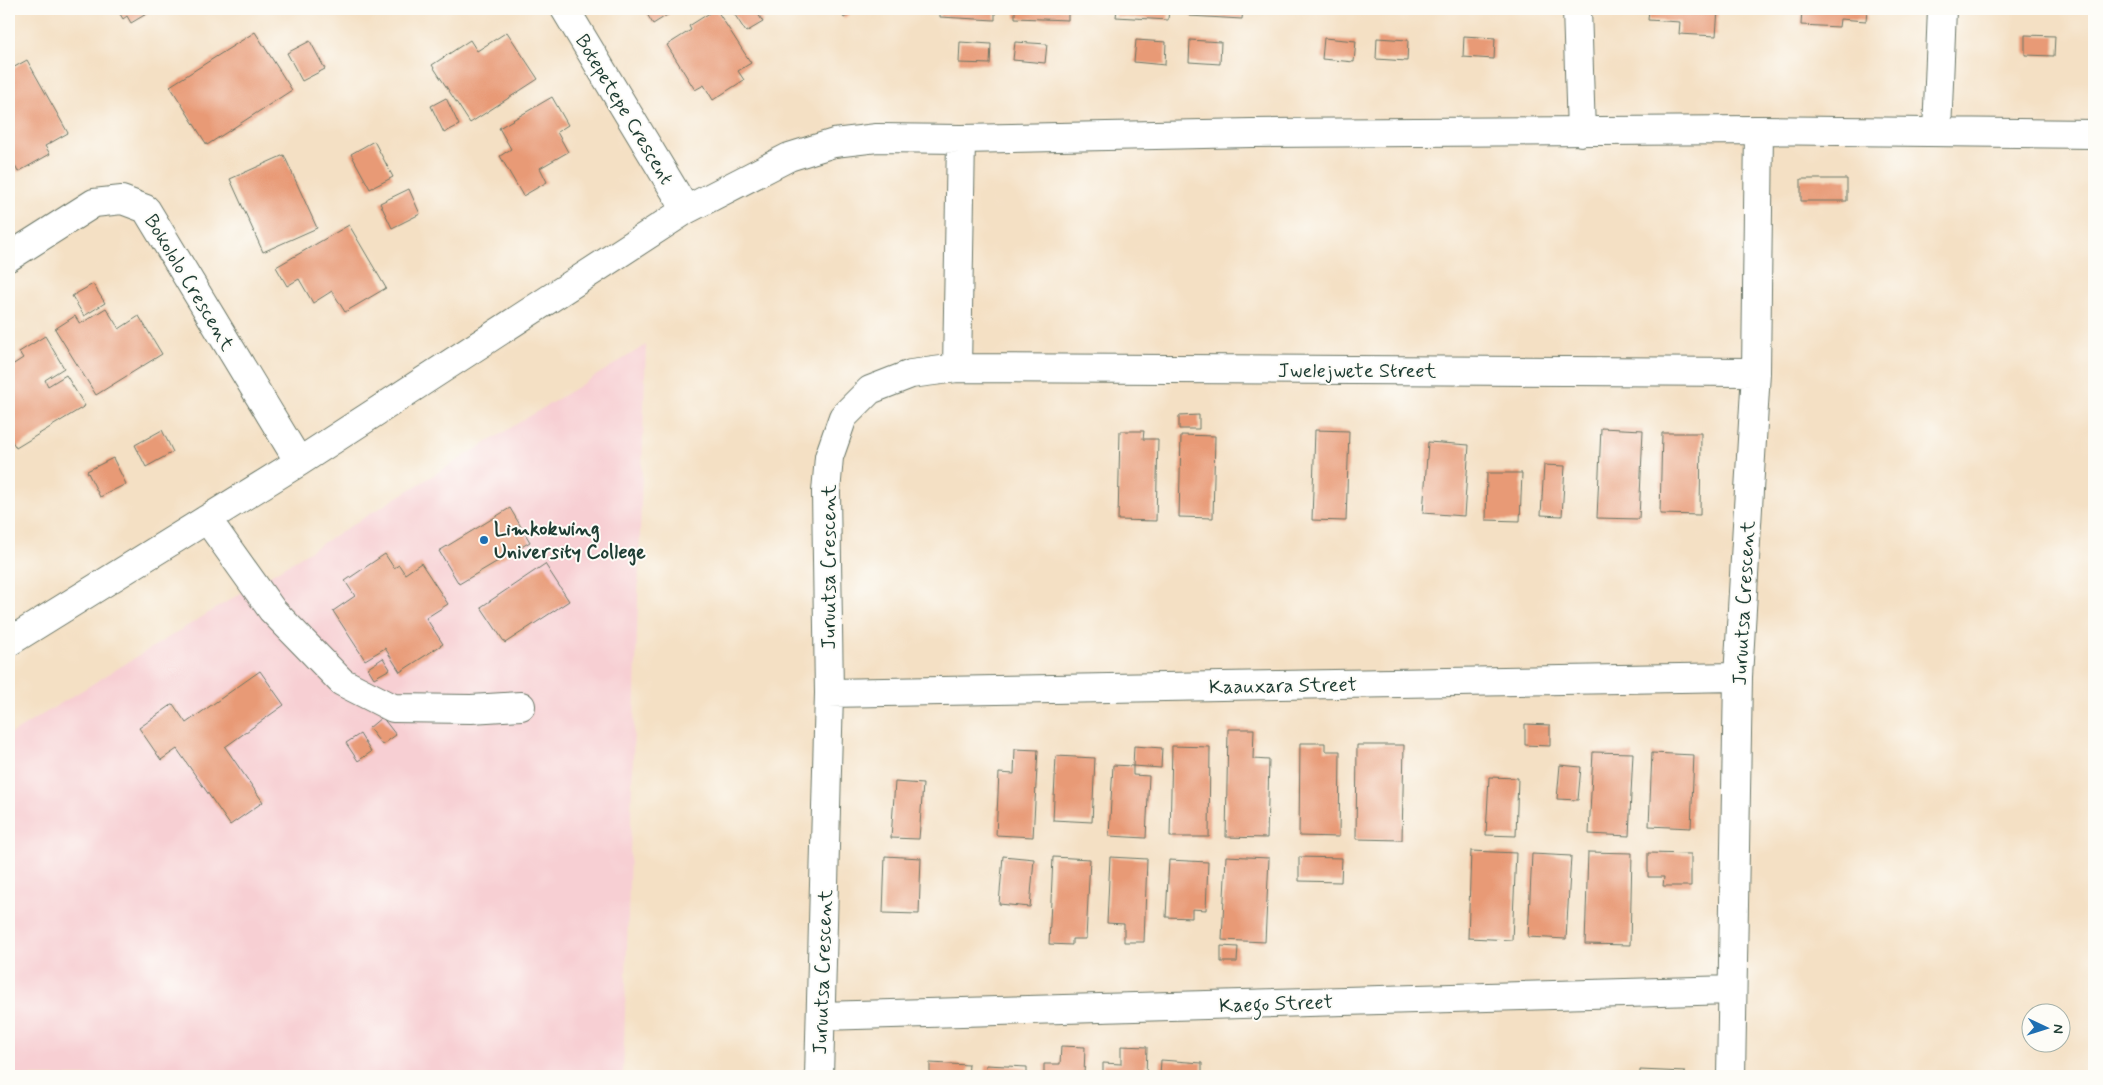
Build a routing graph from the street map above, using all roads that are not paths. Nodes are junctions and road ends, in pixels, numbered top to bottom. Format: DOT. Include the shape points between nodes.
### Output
graph roads {
  1 [pos="565,9"];
  2 [pos="1577,9"];
  3 [pos="1942,9"];
  4 [pos="1759,130"];
  5 [pos="1581,132"];
  6 [pos="1937,132"];
  7 [pos="2094,134"];
  8 [pos="961,139"];
  9 [pos="686,210"];
  10 [pos="9,257"];
  11 [pos="957,368"];
  12 [pos="1756,372"];
  13 [pos="299,462"];
  14 [pos="207,519"];
  15 [pos="9,642"];
  16 [pos="1738,677"];
  17 [pos="829,693"];
  18 [pos="521,706"];
  19 [pos="1732,990"];
  20 [pos="821,1016"];
  21 [pos="818,1076"];
  22 [pos="1731,1076"];
  1 -- 9 [label="street, Botepetepe Crescent"];
  2 -- 5 [label="street"];
  3 -- 6 [label="street"];
  4 -- 5 [label="street"];
  4 -- 6 [label="street"];
  4 -- 12 [label="street, Juruutsa Crescent"];
  5 -- 8 [label="street" via="1252,133"];
  6 -- 7 [label="street"];
  8 -- 9 [label="street" via="877,138 834,143 789,157"];
  8 -- 11 [label="street"];
  9 -- 13 [label="street"];
  10 -- 13 [label="street, Bokololo Crescent" via="94,203 122,200 146,209"];
  11 -- 12 [label="street, Jwelejwete Street"];
  11 -- 17 [label="street, Juruutsa Crescent" via="911,374 870,390 843,417 829,457 826,492"];
  12 -- 16 [label="street, Juruutsa Crescent"];
  13 -- 14 [label="street"];
  14 -- 15 [label="street"];
  14 -- 18 [label="street" via="272,610 342,682 393,708"];
  16 -- 17 [label="street, Kaauxara Street"];
  16 -- 19 [label="street, Juruutsa Crescent"];
  17 -- 20 [label="street, Juruutsa Crescent"];
  19 -- 20 [label="street, Kaego Street"];
  19 -- 22 [label="street, Juruutsa Crescent"];
  20 -- 21 [label="street, Juruutsa Crescent"];
}
